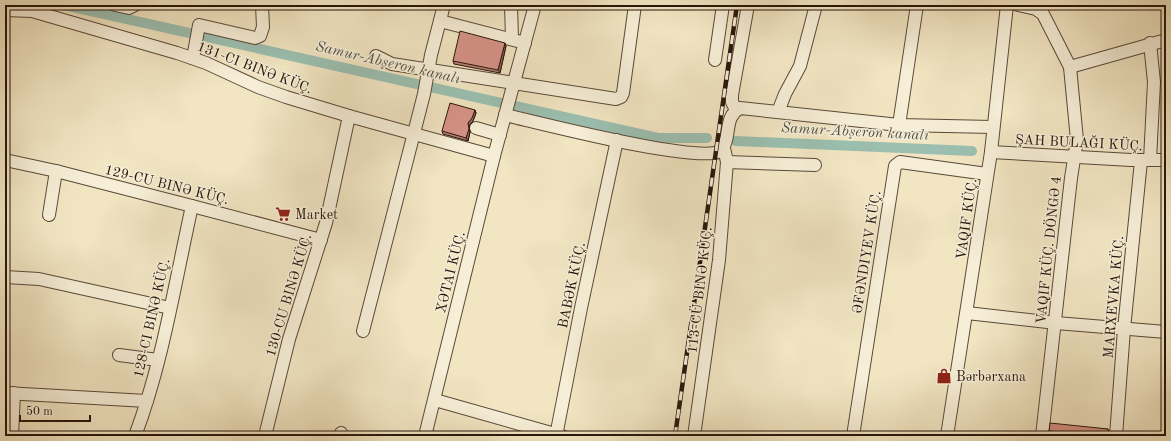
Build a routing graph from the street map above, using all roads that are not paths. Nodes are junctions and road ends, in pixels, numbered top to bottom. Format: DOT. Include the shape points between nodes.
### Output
graph roads {
  1 [pos="115,5"];
  2 [pos="135,5"];
  3 [pos="262,5"];
  4 [pos="444,5"];
  5 [pos="511,5"];
  6 [pos="535,5"];
  7 [pos="635,5"];
  8 [pos="724,5"];
  9 [pos="748,5"];
  10 [pos="816,5"];
  11 [pos="918,5"];
  12 [pos="1007,5"];
  13 [pos="1018,5"];
  14 [pos="5,10"];
  15 [pos="440,21"];
  16 [pos="512,39"];
  17 [pos="1166,40"];
  18 [pos="525,43"];
  19 [pos="1150,43"];
  20 [pos="376,56"];
  21 [pos="193,58"];
  22 [pos="715,60"];
  23 [pos="1070,67"];
  24 [pos="428,74"];
  25 [pos="514,82"];
  26 [pos="736,110"];
  27 [pos="778,112"];
  28 [pos="505,115"];
  29 [pos="349,116"];
  30 [pos="899,125"];
  31 [pos="993,127"];
  32 [pos="476,128"];
  33 [pos="415,133"];
  34 [pos="500,135"];
  35 [pos="617,140"];
  36 [pos="724,148"];
  37 [pos="991,152"];
  38 [pos="494,156"];
  39 [pos="1074,157"];
  40 [pos="5,160"];
  41 [pos="1145,160"];
  42 [pos="1166,160"];
  43 [pos="727,162"];
  44 [pos="815,164"];
  45 [pos="56,171"];
  46 [pos="988,174"];
  47 [pos="192,206"];
  48 [pos="49,215"];
  49 [pos="321,240"];
  50 [pos="5,277"];
  51 [pos="170,308"];
  52 [pos="967,313"];
  53 [pos="1056,323"];
  54 [pos="1124,329"];
  55 [pos="363,330"];
  56 [pos="1166,332"];
  57 [pos="119,355"];
  58 [pos="158,360"];
  59 [pos="10,393"];
  60 [pos="435,400"];
  61 [pos="147,401"];
  62 [pos="12,436"];
  63 [pos="135,436"];
  64 [pos="265,436"];
  65 [pos="425,436"];
  66 [pos="558,436"];
  67 [pos="694,436"];
  68 [pos="853,436"];
  69 [pos="947,436"];
  70 [pos="1042,436"];
  71 [pos="1116,436"];
  1 -- 2 [label="street" via="130,8"];
  3 -- 21 [label="street" via="262,33 255,38 199,25"];
  4 -- 15 [label="street"];
  5 -- 16 [label="street"];
  6 -- 18 [label="street"];
  7 -- 25 [label="street" via="621,97 616,99"];
  8 -- 22 [label="street"];
  9 -- 26 [label="street" via="732,96"];
  10 -- 27 [label="street" via="800,66"];
  11 -- 30 [label="street"];
  12 -- 31 [label="street, VAQIF KÜÇ."];
  13 -- 23 [label="street" via="1036,9 1043,14"];
  14 -- 21 [label="street, 131-CI BINƏ KÜÇ." via="37,12"];
  15 -- 16 [label="street"];
  15 -- 24 [label="street"];
  16 -- 18 [label="street"];
  17 -- 19 [label="street"];
  18 -- 25 [label="street"];
  19 -- 23 [label="street"];
  19 -- 41 [label="street, MARXEVKA KÜÇ." via="1154,82"];
  20 -- 24 [label="street" via="392,64"];
  21 -- 29 [label="street, 131-CI BINƏ KÜÇ." via="258,87"];
  23 -- 39 [label="street, VAQIF KÜÇ. DÖNGƏ 4" via="1077,140"];
  24 -- 25 [label="street"];
  24 -- 33 [label="street"];
  25 -- 28 [label="street, XƏTAI KÜÇ."];
  26 -- 27 [label="street" via="746,108"];
  26 -- 36 [label="street" via="730,118"];
  27 -- 30 [label="street"];
  28 -- 34 [label="street, XƏTAI KÜÇ."];
  28 -- 35 [label="street"];
  29 -- 33 [label="street, 131-CI BINƏ KÜÇ."];
  29 -- 49 [label="street, 130-CU BINƏ KÜÇ."];
  30 -- 31 [label="street"];
  31 -- 37 [label="street, VAQIF KÜÇ."];
  32 -- 34 [label="street"];
  33 -- 38 [label="street, 131-CI BINƏ KÜÇ."];
  33 -- 55 [label="street"];
  34 -- 38 [label="street, XƏTAI KÜÇ."];
  35 -- 36 [label="street" via="703,153 715,153"];
  35 -- 66 [label="street, BABƏK KÜÇ."];
  36 -- 43 [label="street, 113-CÜ BINƏ KÜÇ."];
  37 -- 39 [label="street"];
  37 -- 46 [label="street, VAQIF KÜÇ."];
  38 -- 60 [label="street, XƏTAI KÜÇ."];
  39 -- 41 [label="street"];
  39 -- 53 [label="street, VAQIF KÜÇ. DÖNGƏ 4"];
  40 -- 45 [label="street, 129-CU BINƏ KÜÇ."];
  41 -- 42 [label="street"];
  41 -- 54 [label="street, MARXEVKA KÜÇ."];
  43 -- 44 [label="street"];
  43 -- 67 [label="street, 113-CÜ BINƏ KÜÇ." via="719,260"];
  45 -- 47 [label="street, 129-CU BINƏ KÜÇ."];
  45 -- 48 [label="street"];
  46 -- 52 [label="street, VAQIF KÜÇ."];
  46 -- 68 [label="street, ƏFƏNDIYEV KÜÇ." via="900,162 895,166"];
  47 -- 49 [label="street, 129-CU BINƏ KÜÇ."];
  47 -- 51 [label="street, 128-CI BINƏ KÜÇ."];
  49 -- 64 [label="street, 130-CU BINƏ KÜÇ." via="289,339"];
  50 -- 51 [label="street" via="39,279"];
  51 -- 58 [label="street, 128-CI BINƏ KÜÇ."];
  52 -- 53 [label="street"];
  52 -- 69 [label="street, VAQIF KÜÇ."];
  53 -- 54 [label="street"];
  53 -- 70 [label="street, VAQIF KÜÇ. DÖNGƏ 4"];
  54 -- 56 [label="street"];
  54 -- 71 [label="street, MARXEVKA KÜÇ."];
  57 -- 58 [label="street"];
  58 -- 61 [label="street, 128-CI BINƏ KÜÇ."];
  59 -- 61 [label="street"];
  59 -- 62 [label="street"];
  60 -- 65 [label="street, XƏTAI KÜÇ."];
  60 -- 66 [label="street"];
  61 -- 63 [label="street, 128-CI BINƏ KÜÇ."];
}
